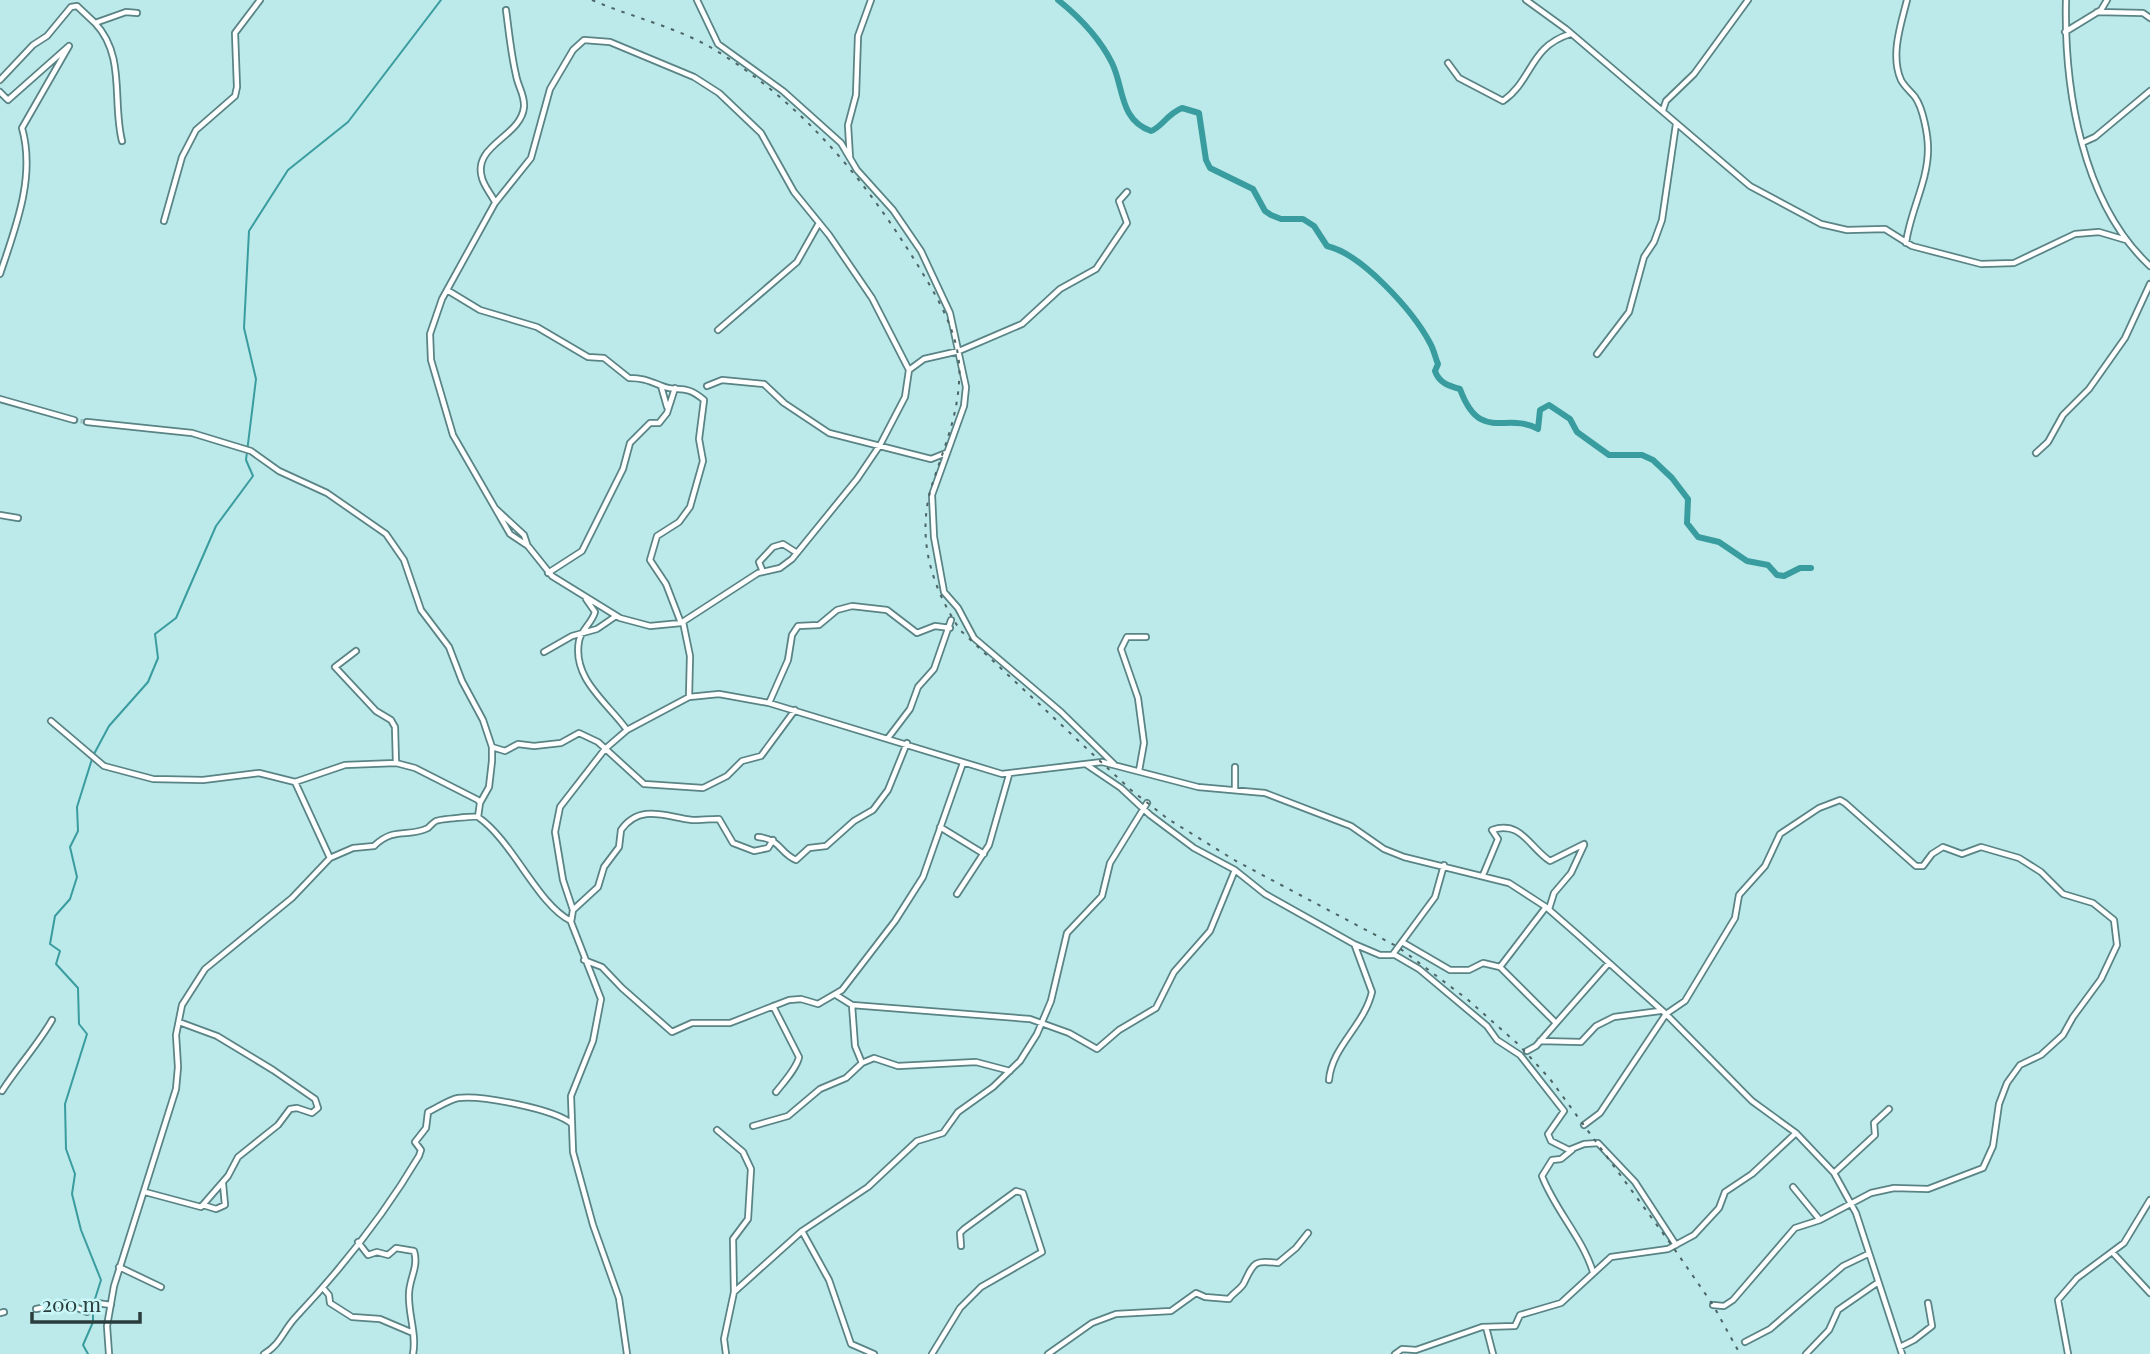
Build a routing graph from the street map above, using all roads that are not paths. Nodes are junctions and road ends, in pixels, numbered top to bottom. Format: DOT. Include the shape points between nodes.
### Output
graph roads {
  1 [pos="260,0"];
  2 [pos="697,0"];
  3 [pos="871,0"];
  4 [pos="1526,0"];
  5 [pos="1748,0"];
  6 [pos="1907,0"];
  7 [pos="2066,0"];
  8 [pos="2107,0"];
  9 [pos="506,10"];
  10 [pos="2097,12"];
  11 [pos="138,13"];
  12 [pos="2150,18"];
  13 [pos="95,23"];
  14 [pos="2065,32"];
  15 [pos="1571,33"];
  16 [pos="1448,63"];
  17 [pos="0,80"];
  18 [pos="2150,91"];
  19 [pos="0,92"];
  20 [pos="1666,101"];
  21 [pos="1655,105"];
  22 [pos="1662,111"];
  23 [pos="1676,123"];
  24 [pos="121,141"];
  25 [pos="2084,142"];
  26 [pos="850,159"];
  27 [pos="1127,192"];
  28 [pos="495,203"];
  29 [pos="164,222"];
  30 [pos="819,223"];
  31 [pos="2126,240"];
  32 [pos="1906,243"];
  33 [pos="2150,266"];
  34 [pos="0,274"];
  35 [pos="2150,284"];
  36 [pos="447,290"];
  37 [pos="718,330"];
  38 [pos="959,351"];
  39 [pos="1597,354"];
  40 [pos="909,370"];
  41 [pos="661,386"];
  42 [pos="707,386"];
  43 [pos="676,388"];
  44 [pos="0,399"];
  45 [pos="668,408"];
  46 [pos="74,420"];
  47 [pos="87,422"];
  48 [pos="880,445"];
  49 [pos="946,453"];
  50 [pos="2036,453"];
  51 [pos="0,515"];
  52 [pos="18,517"];
  53 [pos="797,553"];
  54 [pos="763,572"];
  55 [pos="548,573"];
  56 [pos="585,597"];
  57 [pos="616,616"];
  58 [pos="951,620"];
  59 [pos="682,623"];
  60 [pos="950,628"];
  61 [pos="581,636"];
  62 [pos="1146,637"];
  63 [pos="356,651"];
  64 [pos="544,652"];
  65 [pos="689,697"];
  66 [pos="769,703"];
  67 [pos="795,710"];
  68 [pos="51,721"];
  69 [pos="628,730"];
  70 [pos="888,738"];
  71 [pos="907,743"];
  72 [pos="492,747"];
  73 [pos="605,749"];
  74 [pos="963,762"];
  75 [pos="396,763"];
  76 [pos="1087,765"];
  77 [pos="1115,765"];
  78 [pos="1235,767"];
  79 [pos="1139,771"];
  80 [pos="1009,775"];
  81 [pos="295,782"];
  82 [pos="1235,790"];
  83 [pos="480,803"];
  84 [pos="1147,803"];
  85 [pos="1143,808"];
  86 [pos="478,817"];
  87 [pos="940,827"];
  88 [pos="758,837"];
  89 [pos="773,840"];
  90 [pos="984,854"];
  91 [pos="330,858"];
  92 [pos="1444,864"];
  93 [pos="1235,870"];
  94 [pos="1482,875"];
  95 [pos="957,894"];
  96 [pos="1547,908"];
  97 [pos="573,910"];
  98 [pos="571,921"];
  99 [pos="1402,942"];
  100 [pos="1354,944"];
  101 [pos="1393,954"];
  102 [pos="583,960"];
  103 [pos="1608,964"];
  104 [pos="1500,967"];
  105 [pos="836,995"];
  106 [pos="852,1005"];
  107 [pos="773,1006"];
  108 [pos="1664,1013"];
  109 [pos="52,1020"];
  110 [pos="179,1022"];
  111 [pos="1041,1023"];
  112 [pos="1556,1023"];
  113 [pos="1540,1041"];
  114 [pos="1527,1051"];
  115 [pos="862,1063"];
  116 [pos="1011,1071"];
  117 [pos="1329,1080"];
  118 [pos="2,1091"];
  119 [pos="776,1092"];
  120 [pos="1889,1109"];
  121 [pos="572,1124"];
  122 [pos="1584,1125"];
  123 [pos="753,1126"];
  124 [pos="717,1130"];
  125 [pos="1796,1133"];
  126 [pos="1573,1150"];
  127 [pos="1834,1173"];
  128 [pos="223,1183"];
  129 [pos="1793,1187"];
  130 [pos="145,1192"];
  131 [pos="2150,1200"];
  132 [pos="1850,1201"];
  133 [pos="203,1205"];
  134 [pos="1820,1220"];
  135 [pos="802,1231"];
  136 [pos="1307,1233"];
  137 [pos="358,1242"];
  138 [pos="1676,1245"];
  139 [pos="961,1246"];
  140 [pos="2113,1253"];
  141 [pos="1868,1254"];
  142 [pos="119,1267"];
  143 [pos="1593,1273"];
  144 [pos="1877,1283"];
  145 [pos="161,1287"];
  146 [pos="323,1288"];
  147 [pos="734,1293"];
  148 [pos="2150,1293"];
  149 [pos="1928,1303"];
  150 [pos="111,1305"];
  151 [pos="1713,1306"];
  152 [pos="36,1309"];
  153 [pos="1486,1327"];
  154 [pos="413,1333"];
  155 [pos="1745,1342"];
  156 [pos="1901,1352"];
  157 [pos="109,1354"];
  158 [pos="264,1354"];
  159 [pos="413,1354"];
  160 [pos="627,1354"];
  161 [pos="726,1354"];
  162 [pos="874,1354"];
  163 [pos="932,1354"];
  164 [pos="1048,1354"];
  165 [pos="1395,1354"];
  166 [pos="1493,1354"];
  167 [pos="1806,1354"];
  168 [pos="2068,1354"];
  1 -- 29 [label="street" via="235,33 234,96 196,130 182,157"];
  2 -- 26 [label="street" via="718,44 783,91 841,143"];
  3 -- 26 [label="street" via="858,36 856,95 848,125"];
  4 -- 15 [label="street"];
  5 -- 20 [label="street" via="1694,75"];
  6 -- 32 [label="street" via="1897,65 1917,100 1928,149"];
  7 -- 14 [label="street"];
  8 -- 10 [label="street"];
  9 -- 28 [label="street" via="524,108 511,134 485,155 481,174"];
  10 -- 12 [label="street" via="2143,13"];
  10 -- 14 [label="street"];
  11 -- 13 [label="street"];
  13 -- 17 [label="street" via="77,6 68,9 47,36"];
  13 -- 24 [label="street" via="108,41 118,74"];
  14 -- 25 [label="street"];
  15 -- 16 [label="street" via="1545,45 1503,101 1459,78"];
  15 -- 21 [label="street"];
  18 -- 25 [label="street"];
  19 -- 34 [label="street" via="8,100 69,46 22,128 26,151 22,202"];
  20 -- 21 [label="street"];
  20 -- 22 [label="street"];
  21 -- 22 [label="street"];
  22 -- 23 [label="street"];
  23 -- 32 [label="street" via="1750,186 1810,219 1840,229 1885,229"];
  23 -- 39 [label="street" via="1667,202 1658,231 1644,257 1629,312"];
  25 -- 31 [label="street" via="2094,182"];
  26 -- 38 [label="street" via="921,251 950,313"];
  27 -- 38 [label="street" via="1119,201 1127,223 1096,269 1060,289 1022,324"];
  28 -- 30 [label="street" via="531,158 550,89 573,51 586,39 616,44 694,77 719,93 761,133 794,192"];
  28 -- 36 [label="street"];
  30 -- 37 [label="street" via="797,262"];
  30 -- 40 [label="street" via="872,298"];
  31 -- 32 [label="street" via="2099,232 2075,234 2021,260 1990,264"];
  31 -- 33 [label="street"];
  35 -- 50 [label="street" via="2124,338"];
  36 -- 41 [label="street" via="480,310 537,327 587,357 604,358 629,378 645,378"];
  36 -- 55 [label="street" via="430,334 435,379 453,435 510,534 528,546"];
  38 -- 40 [label="street" via="924,359"];
  38 -- 49 [label="street" via="966,387 964,406"];
  40 -- 48 [label="street" via="905,397"];
  41 -- 43 [label="street"];
  41 -- 45 [label="street"];
  42 -- 48 [label="street" via="722,380 764,384 829,433"];
  43 -- 45 [label="street"];
  43 -- 59 [label="street" via="685,388 704,400 699,439 703,461 687,514 657,536 650,559"];
  44 -- 46 [label="street"];
  45 -- 55 [label="street" via="662,421 650,424 630,443 623,468 580,554"];
  47 -- 72 [label="street" via="194,433 251,451 279,471 327,493 390,538 404,560 421,610 449,648"];
  48 -- 49 [label="street" via="932,460"];
  48 -- 53 [label="street"];
  49 -- 77 [label="street" via="932,495 944,592 974,638"];
  51 -- 52 [label="street"];
  53 -- 54 [label="street" via="780,568"];
  53 -- 54 [label="street" via="783,544 773,547 759,562"];
  54 -- 59 [label="street"];
  55 -- 56 [label="street"];
  56 -- 57 [label="street"];
  56 -- 61 [label="street" via="595,612"];
  57 -- 59 [label="street" via="650,626"];
  57 -- 61 [label="street"];
  58 -- 60 [label="street"];
  59 -- 65 [label="street" via="690,656"];
  60 -- 66 [label="street" via="935,626 917,633 887,610 852,606 837,610 819,625 798,626"];
  60 -- 70 [label="street" via="934,669"];
  61 -- 64 [label="street" via="572,636"];
  61 -- 69 [label="street" via="578,664 594,693"];
  62 -- 79 [label="street" via="1127,637 1121,649 1138,698 1144,743"];
  63 -- 75 [label="street" via="335,667 376,711 391,720"];
  65 -- 66 [label="street" via="719,694"];
  65 -- 69 [label="street"];
  66 -- 67 [label="street"];
  67 -- 70 [label="street"];
  67 -- 73 [label="street" via="766,752 742,761 705,788 644,784"];
  68 -- 81 [label="street" via="97,762 143,777 203,780 259,773"];
  69 -- 73 [label="street"];
  70 -- 71 [label="street"];
  71 -- 74 [label="street"];
  71 -- 89 [label="street" via="878,804 830,843 809,848 796,860"];
  72 -- 73 [label="street" via="505,751 518,744 561,743 578,733"];
  72 -- 83 [label="street" via="489,787"];
  73 -- 97 [label="street" via="560,807 554,824"];
  74 -- 80 [label="street"];
  74 -- 87 [label="street"];
  75 -- 81 [label="street" via="345,765"];
  75 -- 83 [label="street" via="415,768"];
  76 -- 77 [label="street"];
  76 -- 80 [label="street"];
  76 -- 85 [label="street"];
  77 -- 79 [label="street"];
  78 -- 82 [label="street"];
  79 -- 82 [label="street" via="1198,788"];
  80 -- 90 [label="street"];
  81 -- 91 [label="street"];
  82 -- 92 [label="street" via="1265,793 1350,826 1404,857"];
  83 -- 86 [label="street"];
  84 -- 85 [label="street"];
  85 -- 93 [label="street" via="1194,848"];
  85 -- 111 [label="street" via="1110,863 1102,897 1063,941 1051,1001"];
  86 -- 91 [label="street" via="437,820 427,828 385,836 374,846 353,848"];
  86 -- 98 [label="street" via="521,864 553,911"];
  87 -- 90 [label="street"];
  87 -- 105 [label="street" via="923,877 895,921"];
  88 -- 89 [label="street"];
  89 -- 97 [label="street" via="768,848 754,851 733,843 719,819 693,820 653,812 639,815 622,827 619,847 604,867 598,887"];
  90 -- 95 [label="street"];
  91 -- 110 [label="street" via="253,933 205,969 186,995"];
  92 -- 94 [label="street"];
  92 -- 99 [label="street" via="1435,897"];
  93 -- 100 [label="street" via="1265,894"];
  93 -- 111 [label="street" via="1210,931 1174,972 1152,1012 1095,1050 1071,1034"];
  94 -- 96 [label="street" via="1509,883"];
  94 -- 96 [label="street" via="1498,839 1492,830 1503,826 1513,827 1550,861 1584,844"];
  96 -- 103 [label="street"];
  96 -- 104 [label="street"];
  97 -- 98 [label="street"];
  98 -- 102 [label="street"];
  99 -- 101 [label="street"];
  99 -- 104 [label="street" via="1450,970 1469,970 1483,963"];
  100 -- 101 [label="street" via="1380,955"];
  100 -- 117 [label="street" via="1373,992 1354,1032 1331,1062"];
  101 -- 126 [label="street" via="1419,969 1487,1026 1497,1040 1521,1055 1564,1111 1550,1128 1551,1142"];
  102 -- 107 [label="street" via="602,967 667,1031 692,1023 730,1023"];
  102 -- 121 [label="street" via="600,993 601,1005 593,1041 572,1091"];
  103 -- 108 [label="street"];
  103 -- 112 [label="street"];
  104 -- 112 [label="street"];
  105 -- 106 [label="street"];
  105 -- 107 [label="street" via="818,1004 794,999"];
  106 -- 111 [label="street" via="1017,1017"];
  106 -- 115 [label="street" via="855,1046"];
  107 -- 119 [label="street" via="799,1057 796,1068"];
  108 -- 113 [label="street" via="1614,1017 1596,1026 1581,1042"];
  108 -- 122 [label="street" via="1600,1113"];
  108 -- 125 [label="street" via="1752,1101"];
  108 -- 132 [label="street" via="1685,1001 1735,918 1739,895 1765,866 1780,834 1835,801 1845,803 1916,866 1923,866 1941,848 1962,854 1983,848 2030,864 2063,894 2088,900 2110,914 2117,945 2101,979 2063,1035 2041,1055 2020,1065 2007,1083 1993,1146 1983,1168 1928,1189 1884,1189"];
  109 -- 118 [label="street"];
  110 -- 128 [label="street" via="225,1040 318,1105 312,1112 290,1109 278,1125 238,1157"];
  110 -- 130 [label="street" via="176,1089"];
  111 -- 116 [label="street"];
  112 -- 113 [label="street"];
  113 -- 114 [label="street"];
  115 -- 116 [label="street" via="874,1058 898,1066 976,1062"];
  115 -- 123 [label="street" via="788,1116"];
  116 -- 135 [label="street" via="958,1112 943,1133 917,1141 868,1187"];
  120 -- 127 [label="street" via="1874,1123 1875,1135"];
  121 -- 137 [label="street" via="531,1106 480,1097 452,1100 428,1112 427,1126 415,1142 421,1150 419,1156 380,1218"];
  121 -- 160 [label="street" via="574,1158 619,1298"];
  124 -- 147 [label="street" via="744,1152 751,1165 748,1219 733,1239"];
  125 -- 127 [label="street"];
  125 -- 138 [label="street" via="1726,1192 1700,1230"];
  126 -- 138 [label="street" via="1598,1143 1610,1153"];
  126 -- 143 [label="street" via="1552,1160 1542,1176"];
  127 -- 132 [label="street"];
  128 -- 133 [label="street"];
  128 -- 133 [label="street" via="226,1204 216,1209"];
  129 -- 134 [label="street"];
  130 -- 133 [label="street" via="196,1208"];
  130 -- 142 [label="street"];
  131 -- 140 [label="street"];
  132 -- 134 [label="street"];
  132 -- 141 [label="street"];
  134 -- 151 [label="street" via="1795,1228 1733,1300"];
  135 -- 147 [label="street"];
  135 -- 162 [label="street" via="829,1280 851,1344"];
  136 -- 164 [label="street" via="1278,1263 1252,1265 1243,1284 1228,1299 1196,1293 1171,1311 1116,1314 1087,1325"];
  137 -- 146 [label="street"];
  137 -- 154 [label="street" via="368,1255 388,1255 396,1248 414,1251 416,1264 409,1292"];
  138 -- 143 [label="street" via="1611,1257"];
  139 -- 163 [label="street" via="961,1231 1016,1191 1023,1193 1042,1252 981,1287 960,1308"];
  140 -- 148 [label="street"];
  140 -- 168 [label="street" via="2077,1278 2058,1300"];
  141 -- 144 [label="street"];
  141 -- 155 [label="street" via="1843,1265 1770,1329"];
  142 -- 145 [label="street"];
  142 -- 150 [label="street"];
  143 -- 153 [label="street" via="1561,1303 1520,1315 1515,1326"];
  144 -- 156 [label="street"];
  144 -- 167 [label="street" via="1838,1310 1827,1334"];
  146 -- 154 [label="street" via="330,1303 347,1315 380,1319"];
  146 -- 158 [label="street" via="278,1344"];
  147 -- 161 [label="street" via="724,1339"];
  149 -- 156 [label="street" via="1932,1325"];
  150 -- 152 [label="street" via="97,1303 87,1312 66,1303"];
  150 -- 157 [label="street" via="106,1334"];
  153 -- 165 [label="street"];
  153 -- 166 [label="street"];
  154 -- 159 [label="street"];
}
